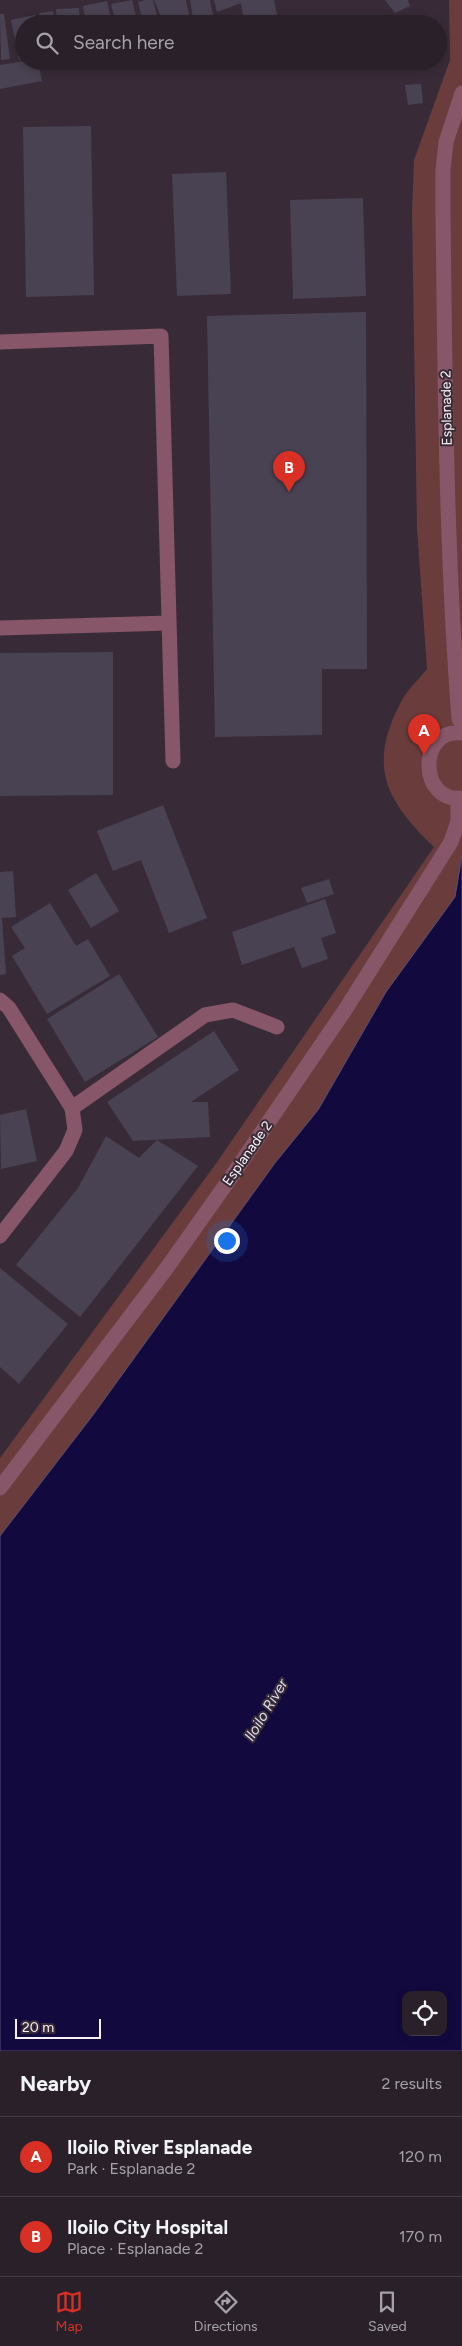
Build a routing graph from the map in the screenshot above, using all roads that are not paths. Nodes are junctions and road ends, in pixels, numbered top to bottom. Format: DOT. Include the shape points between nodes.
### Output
graph roads {
  1 [pos="462,93"];
  2 [pos="0,342"];
  3 [pos="169,623"];
  4 [pos="0,628"];
  5 [pos="462,724"];
  6 [pos="462,733"];
  7 [pos="173,761"];
  8 [pos="460,798"];
  9 [pos="0,1000"];
  10 [pos="277,1027"];
  11 [pos="72,1108"];
  12 [pos="0,1236"];
  13 [pos="0,1488"];
  1 -- 5 [label="street, Esplanade 2" via="446,142 442,212 454,668"];
  2 -- 3 [label="street" via="161,336"];
  3 -- 4 [label="street"];
  3 -- 7 [label="street"];
  6 -- 8 [label="street, Esplanade 2" via="448,735 438,741 428,760 432,781 443,793"];
  8 -- 13 [label="street, Esplanade 2" via="458,821 451,842 345,1010 166,1269"];
  9 -- 11 [label="street" via="9,1008"];
  10 -- 11 [label="street" via="233,1010 205,1015"];
  11 -- 12 [label="street" via="75,1130 66,1151"];
}
